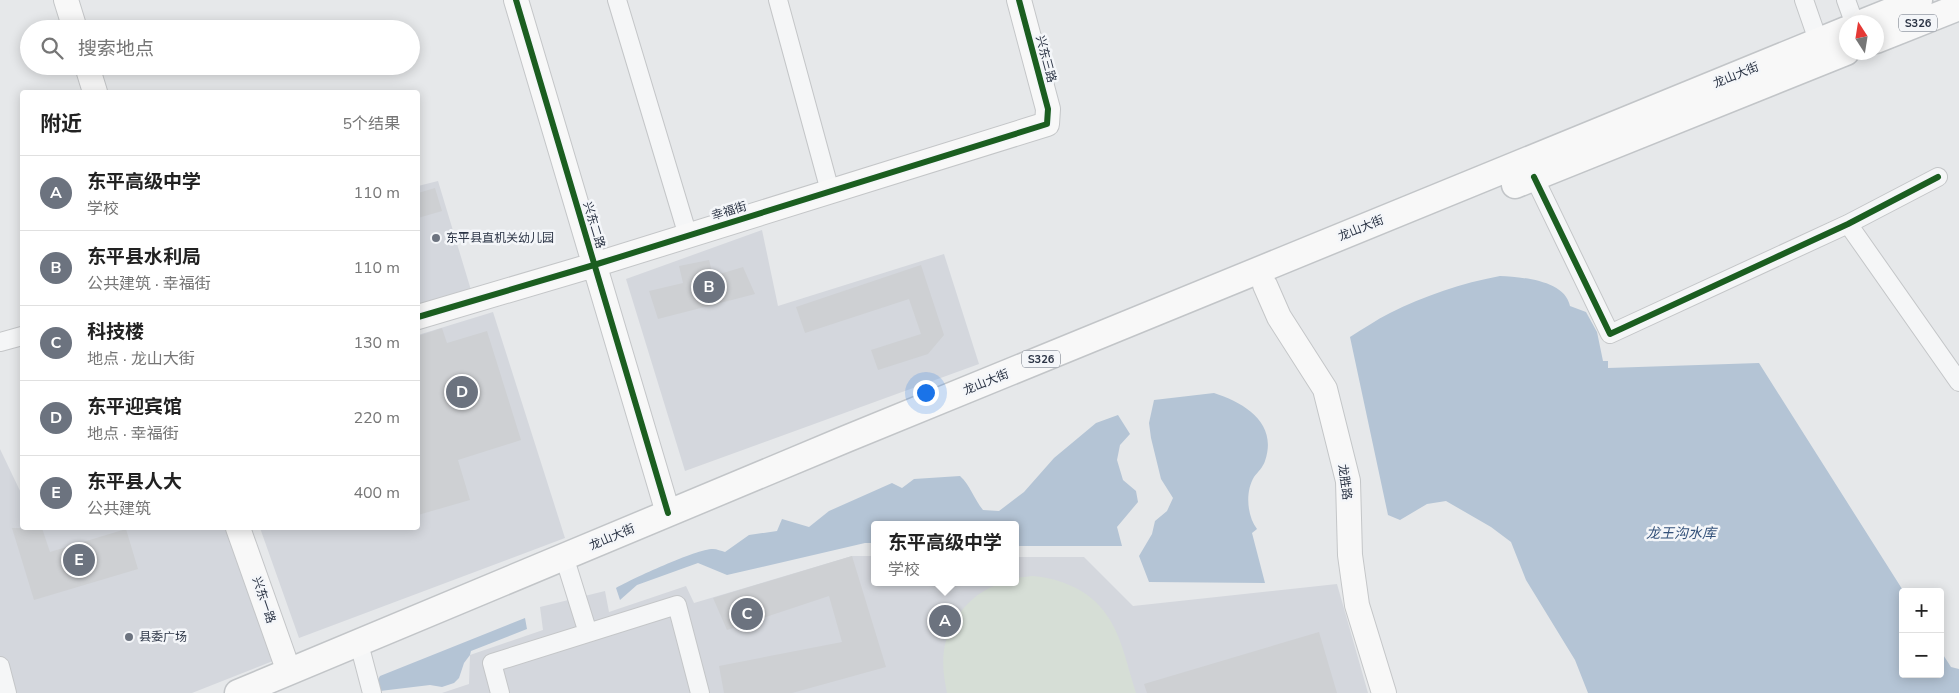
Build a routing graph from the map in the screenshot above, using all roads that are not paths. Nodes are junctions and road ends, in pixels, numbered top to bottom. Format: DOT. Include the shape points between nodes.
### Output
graph roads {
  1 [pos="66,0"];
  2 [pos="516,0"];
  3 [pos="617,0"];
  4 [pos="778,0"];
  5 [pos="1019,0"];
  6 [pos="1804,0"];
  7 [pos="1846,0"];
  8 [pos="1919,0"];
  9 [pos="1959,7"];
  10 [pos="1851,15"];
  11 [pos="1882,15"];
  12 [pos="72,20"];
  13 [pos="1884,37"];
  14 [pos="1839,39"];
  15 [pos="1830,51"];
  16 [pos="90,75"];
  17 [pos="94,90"];
  18 [pos="1047,124"];
  19 [pos="1534,177"];
  20 [pos="1938,177"];
  21 [pos="830,191"];
  22 [pos="1848,224"];
  23 [pos="688,236"];
  24 [pos="594,265"];
  25 [pos="1265,285"];
  26 [pos="420,316"];
  27 [pos="20,337"];
  28 [pos="0,342"];
  29 [pos="1959,382"];
  30 [pos="668,513"];
  31 [pos="239,530"];
  32 [pos="568,569"];
  33 [pos="588,633"];
  34 [pos="362,655"];
  35 [pos="0,666"];
  36 [pos="289,672"];
  37 [pos="7,693"];
  38 [pos="238,693"];
  39 [pos="272,693"];
  40 [pos="372,693"];
  41 [pos="500,693"];
  42 [pos="700,693"];
  43 [pos="1384,693"];
  1 -- 12 [label="street"];
  2 -- 24 [label="street, 兴东二路"];
  3 -- 23 [label="street"];
  4 -- 21 [label="street"];
  5 -- 18 [label="street, 兴东三路" via="1048,109"];
  6 -- 15 [label="street"];
  7 -- 10 [label="street"];
  8 -- 11 [label="main road, S326"];
  9 -- 13 [label="main road, S326"];
  14 -- 15 [label="main road, 龙山大街 / S326"];
  15 -- 19 [label="main road, 龙山大街 / S326"];
  15 -- 30 [label="main road, 龙山大街 / S326"];
  16 -- 17 [label="street"];
  18 -- 21 [label="street, 幸福街"];
  19 -- 22 [label="street" via="1610,334"];
  19 -- 25 [label="main road, 龙山大街 / S326"];
  20 -- 22 [label="street"];
  21 -- 23 [label="street, 幸福街"];
  22 -- 29 [label="street"];
  23 -- 24 [label="street, 幸福街"];
  24 -- 26 [label="street, 幸福街"];
  24 -- 30 [label="street, 兴东二路"];
  25 -- 32 [label="main road, 龙山大街 / S326" via="850,451"];
  25 -- 43 [label="street, 龙胜路" via="1279,317 1325,389 1348,481 1350,555 1357,605"];
  27 -- 28 [label="street"];
  30 -- 36 [label="main road, 龙山大街 / S326"];
  31 -- 36 [label="street, 兴东一路"];
  32 -- 33 [label="street"];
  32 -- 34 [label="main road, 龙山大街 / S326"];
  33 -- 41 [label="street" via="492,663"];
  33 -- 42 [label="street" via="677,606"];
  34 -- 39 [label="main road, 龙山大街 / S326"];
  34 -- 40 [label="street"];
  35 -- 37 [label="street"];
  36 -- 38 [label="main road, 龙山大街 / S326"];
}
